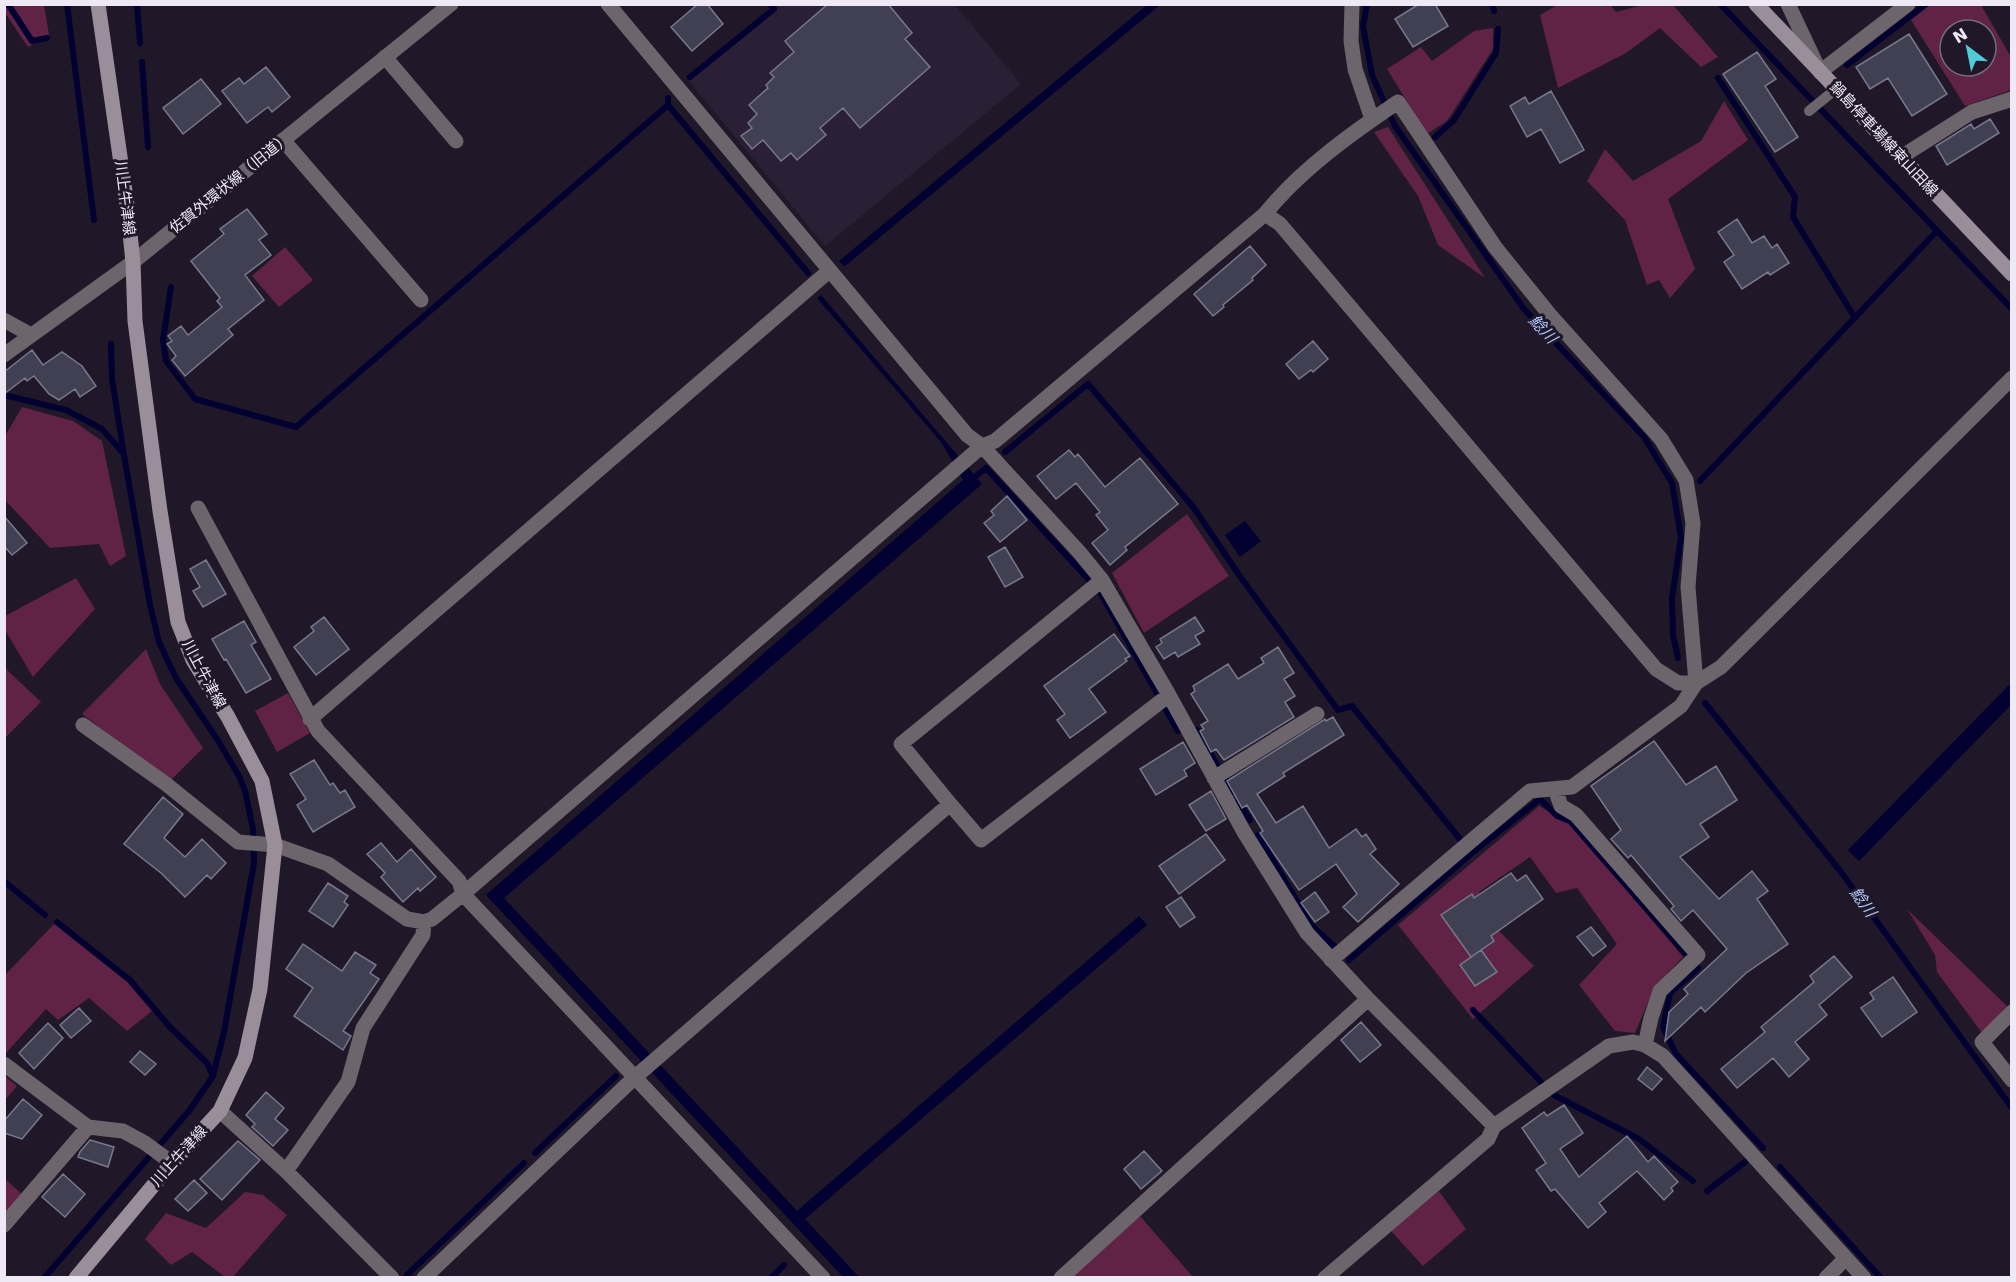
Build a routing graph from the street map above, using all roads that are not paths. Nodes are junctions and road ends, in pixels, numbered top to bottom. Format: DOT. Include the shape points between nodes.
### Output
graph roads {
  1 [pos="98,4"];
  2 [pos="451,4"];
  3 [pos="608,4"];
  4 [pos="1352,4"];
  5 [pos="1756,4"];
  6 [pos="1788,4"];
  7 [pos="1908,4"];
  8 [pos="385,57"];
  9 [pos="1820,72"];
  10 [pos="1836,89"];
  11 [pos="2012,99"];
  12 [pos="1809,111"];
  13 [pos="1372,119"];
  14 [pos="284,140"];
  15 [pos="456,141"];
  16 [pos="1901,157"];
  17 [pos="1266,214"];
  18 [pos="133,262"];
  19 [pos="829,271"];
  20 [pos="2012,274"];
  21 [pos="421,300"];
  22 [pos="4,321"];
  23 [pos="31,335"];
  24 [pos="4,355"];
  25 [pos="2012,378"];
  26 [pos="982,446"];
  27 [pos="198,508"];
  28 [pos="1102,580"];
  29 [pos="1696,683"];
  30 [pos="1169,695"];
  31 [pos="1317,714"];
  32 [pos="310,719"];
  33 [pos="83,725"];
  34 [pos="1214,778"];
  35 [pos="1555,789"];
  36 [pos="950,804"];
  37 [pos="275,845"];
  38 [pos="463,894"];
  39 [pos="424,922"];
  40 [pos="1331,960"];
  41 [pos="1368,999"];
  42 [pos="2012,1012"];
  43 [pos="1645,1045"];
  44 [pos="4,1064"];
  45 [pos="637,1075"];
  46 [pos="2012,1080"];
  47 [pos="220,1111"];
  48 [pos="1494,1126"];
  49 [pos="88,1127"];
  50 [pos="172,1163"];
  51 [pos="286,1171"];
  52 [pos="4,1225"];
  53 [pos="1846,1258"];
  54 [pos="76,1278"];
  55 [pos="392,1278"];
  56 [pos="424,1278"];
  57 [pos="823,1278"];
  58 [pos="1061,1278"];
  59 [pos="1325,1278"];
  60 [pos="1826,1278"];
  61 [pos="1864,1278"];
  1 -- 18 [label="main road, 川上牛津線"];
  2 -- 8 [label="street, 佐賀外環状線（旧道）"];
  3 -- 19 [label="street"];
  4 -- 13 [label="street" via="1355,69"];
  5 -- 9 [label="main road, 鍋島停車場線東山田線"];
  6 -- 9 [label="street"];
  7 -- 9 [label="street"];
  8 -- 14 [label="street, 佐賀外環状線（旧道）"];
  8 -- 15 [label="street"];
  9 -- 10 [label="main road, 鍋島停車場線東山田線"];
  10 -- 12 [label="lane"];
  10 -- 16 [label="main road, 鍋島停車場線東山田線"];
  11 -- 16 [label="street" via="1972,112"];
  13 -- 17 [label="street" via="1284,191"];
  13 -- 29 [label="street" via="1398,102 1495,247 1661,439 1686,480 1693,523 1688,588"];
  14 -- 18 [label="street, 佐賀外環状線（旧道）"];
  14 -- 21 [label="street"];
  16 -- 20 [label="main road, 鍋島停車場線東山田線"];
  17 -- 26 [label="street" via="995,441"];
  17 -- 29 [label="street" via="1280,224 1656,669 1678,683"];
  18 -- 23 [label="street, 佐賀外環状線（旧道）"];
  18 -- 37 [label="main road, 川上牛津線" via="137,333 178,622 193,660 262,781"];
  19 -- 26 [label="street" via="967,435"];
  19 -- 32 [label="street"];
  22 -- 23 [label="street"];
  23 -- 24 [label="street, 佐賀外環状線（旧道）"];
  25 -- 29 [label="street" via="1721,667"];
  26 -- 28 [label="street"];
  26 -- 38 [label="street"];
  27 -- 32 [label="street"];
  28 -- 30 [label="street"];
  28 -- 36 [label="street" via="902,744"];
  29 -- 35 [label="street" via="1682,706 1572,788"];
  30 -- 34 [label="street"];
  30 -- 36 [label="street" via="981,840"];
  31 -- 34 [label="street"];
  32 -- 38 [label="street" via="459,881"];
  33 -- 37 [label="street" via="238,842"];
  34 -- 40 [label="street" via="1307,933"];
  35 -- 40 [label="street" via="1530,791"];
  35 -- 43 [label="street" via="1561,806 1576,815 1698,955 1660,991"];
  36 -- 45 [label="street"];
  37 -- 39 [label="street" via="328,864 407,919"];
  37 -- 47 [label="main road, 川上牛津線" via="260,988 244,1058"];
  38 -- 39 [label="street"];
  38 -- 45 [label="street"];
  39 -- 51 [label="street" via="423,935 363,1028 348,1082"];
  40 -- 41 [label="street"];
  41 -- 48 [label="street"];
  41 -- 58 [label="street"];
  42 -- 46 [label="street" via="1982,1042"];
  43 -- 48 [label="street" via="1633,1042 1609,1046"];
  43 -- 53 [label="street" via="1663,1056"];
  44 -- 49 [label="street"];
  45 -- 56 [label="street"];
  45 -- 57 [label="street"];
  47 -- 50 [label="main road, 川上牛津線"];
  47 -- 51 [label="street"];
  48 -- 59 [label="street" via="1488,1139"];
  49 -- 50 [label="street" via="123,1131"];
  49 -- 52 [label="street"];
  50 -- 54 [label="main road, 川上牛津線"];
  51 -- 55 [label="street"];
  53 -- 60 [label="street"];
  53 -- 61 [label="street"];
}
